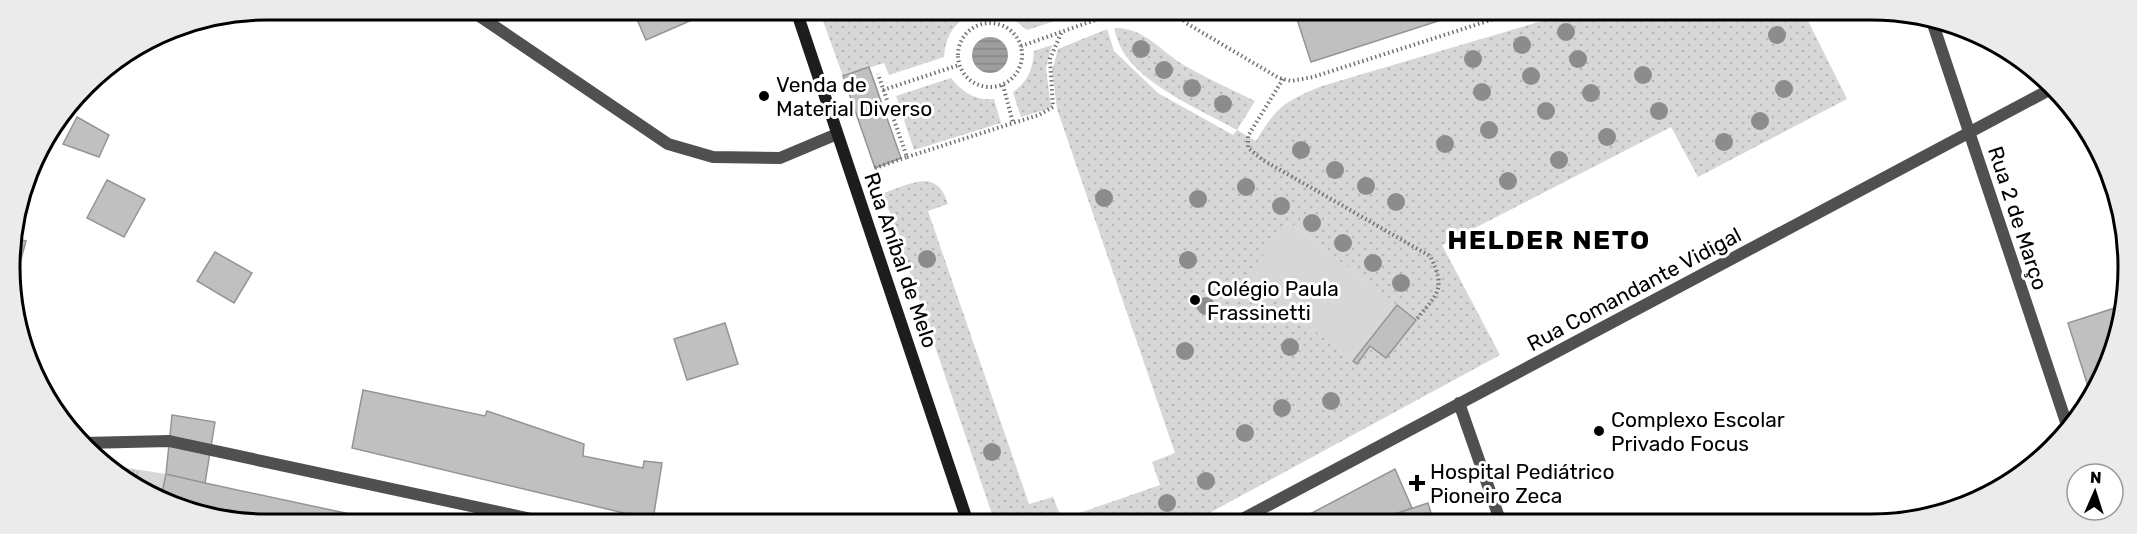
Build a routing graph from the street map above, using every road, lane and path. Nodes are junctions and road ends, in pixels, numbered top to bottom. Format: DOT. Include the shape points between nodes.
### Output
graph roads {
  1 [pos="485,20"];
  2 [pos="799,20"];
  3 [pos="1094,20"];
  4 [pos="1183,20"];
  5 [pos="1491,20"];
  6 [pos="1934,28"];
  7 [pos="1062,31"];
  8 [pos="1021,46"];
  9 [pos="959,65"];
  10 [pos="878,74"];
  11 [pos="1283,79"];
  12 [pos="1002,85"];
  13 [pos="883,90"];
  14 [pos="2045,92"];
  15 [pos="1013,123"];
  16 [pos="1969,133"];
  17 [pos="837,134"];
  18 [pos="907,157"];
  19 [pos="875,168"];
  20 [pos="1416,320"];
  21 [pos="1460,403"];
  22 [pos="2065,419"];
  23 [pos="93,443"];
  24 [pos="508,514"];
  25 [pos="965,514"];
  26 [pos="1253,514"];
  27 [pos="1498,514"];
  1 -- 17 [label="street" via="668,144 713,157 780,158"];
  2 -- 17 [label="street, Rua Aníbal de Melo"];
  3 -- 7 [label="path"];
  4 -- 11 [label="path"];
  5 -- 11 [label="path" via="1313,77"];
  6 -- 16 [label="street, Rua 2 de Março"];
  7 -- 8 [label="path"];
  7 -- 15 [label="path" via="1050,59 1053,107"];
  8 -- 9 [label="path" via="1005,26 983,24 961,43"];
  8 -- 12 [label="path" via="1022,64 1017,74"];
  9 -- 12 [label="path" via="969,80 978,85"];
  9 -- 13 [label="path"];
  10 -- 13 [label="path"];
  11 -- 20 [label="path" via="1248,136 1248,148 1430,256 1440,275 1437,295"];
  12 -- 15 [label="path"];
  13 -- 18 [label="path"];
  14 -- 16 [label="street, Rua Comandante Vidigal"];
  15 -- 18 [label="path"];
  16 -- 21 [label="street, Rua Comandante Vidigal"];
  16 -- 22 [label="street, Rua 2 de Março"];
  17 -- 25 [label="street, Rua Aníbal de Melo"];
  18 -- 19 [label="path"];
  21 -- 26 [label="street, Rua Comandante Vidigal"];
  21 -- 27 [label="street"];
  23 -- 24 [label="street" via="169,441"];
}
